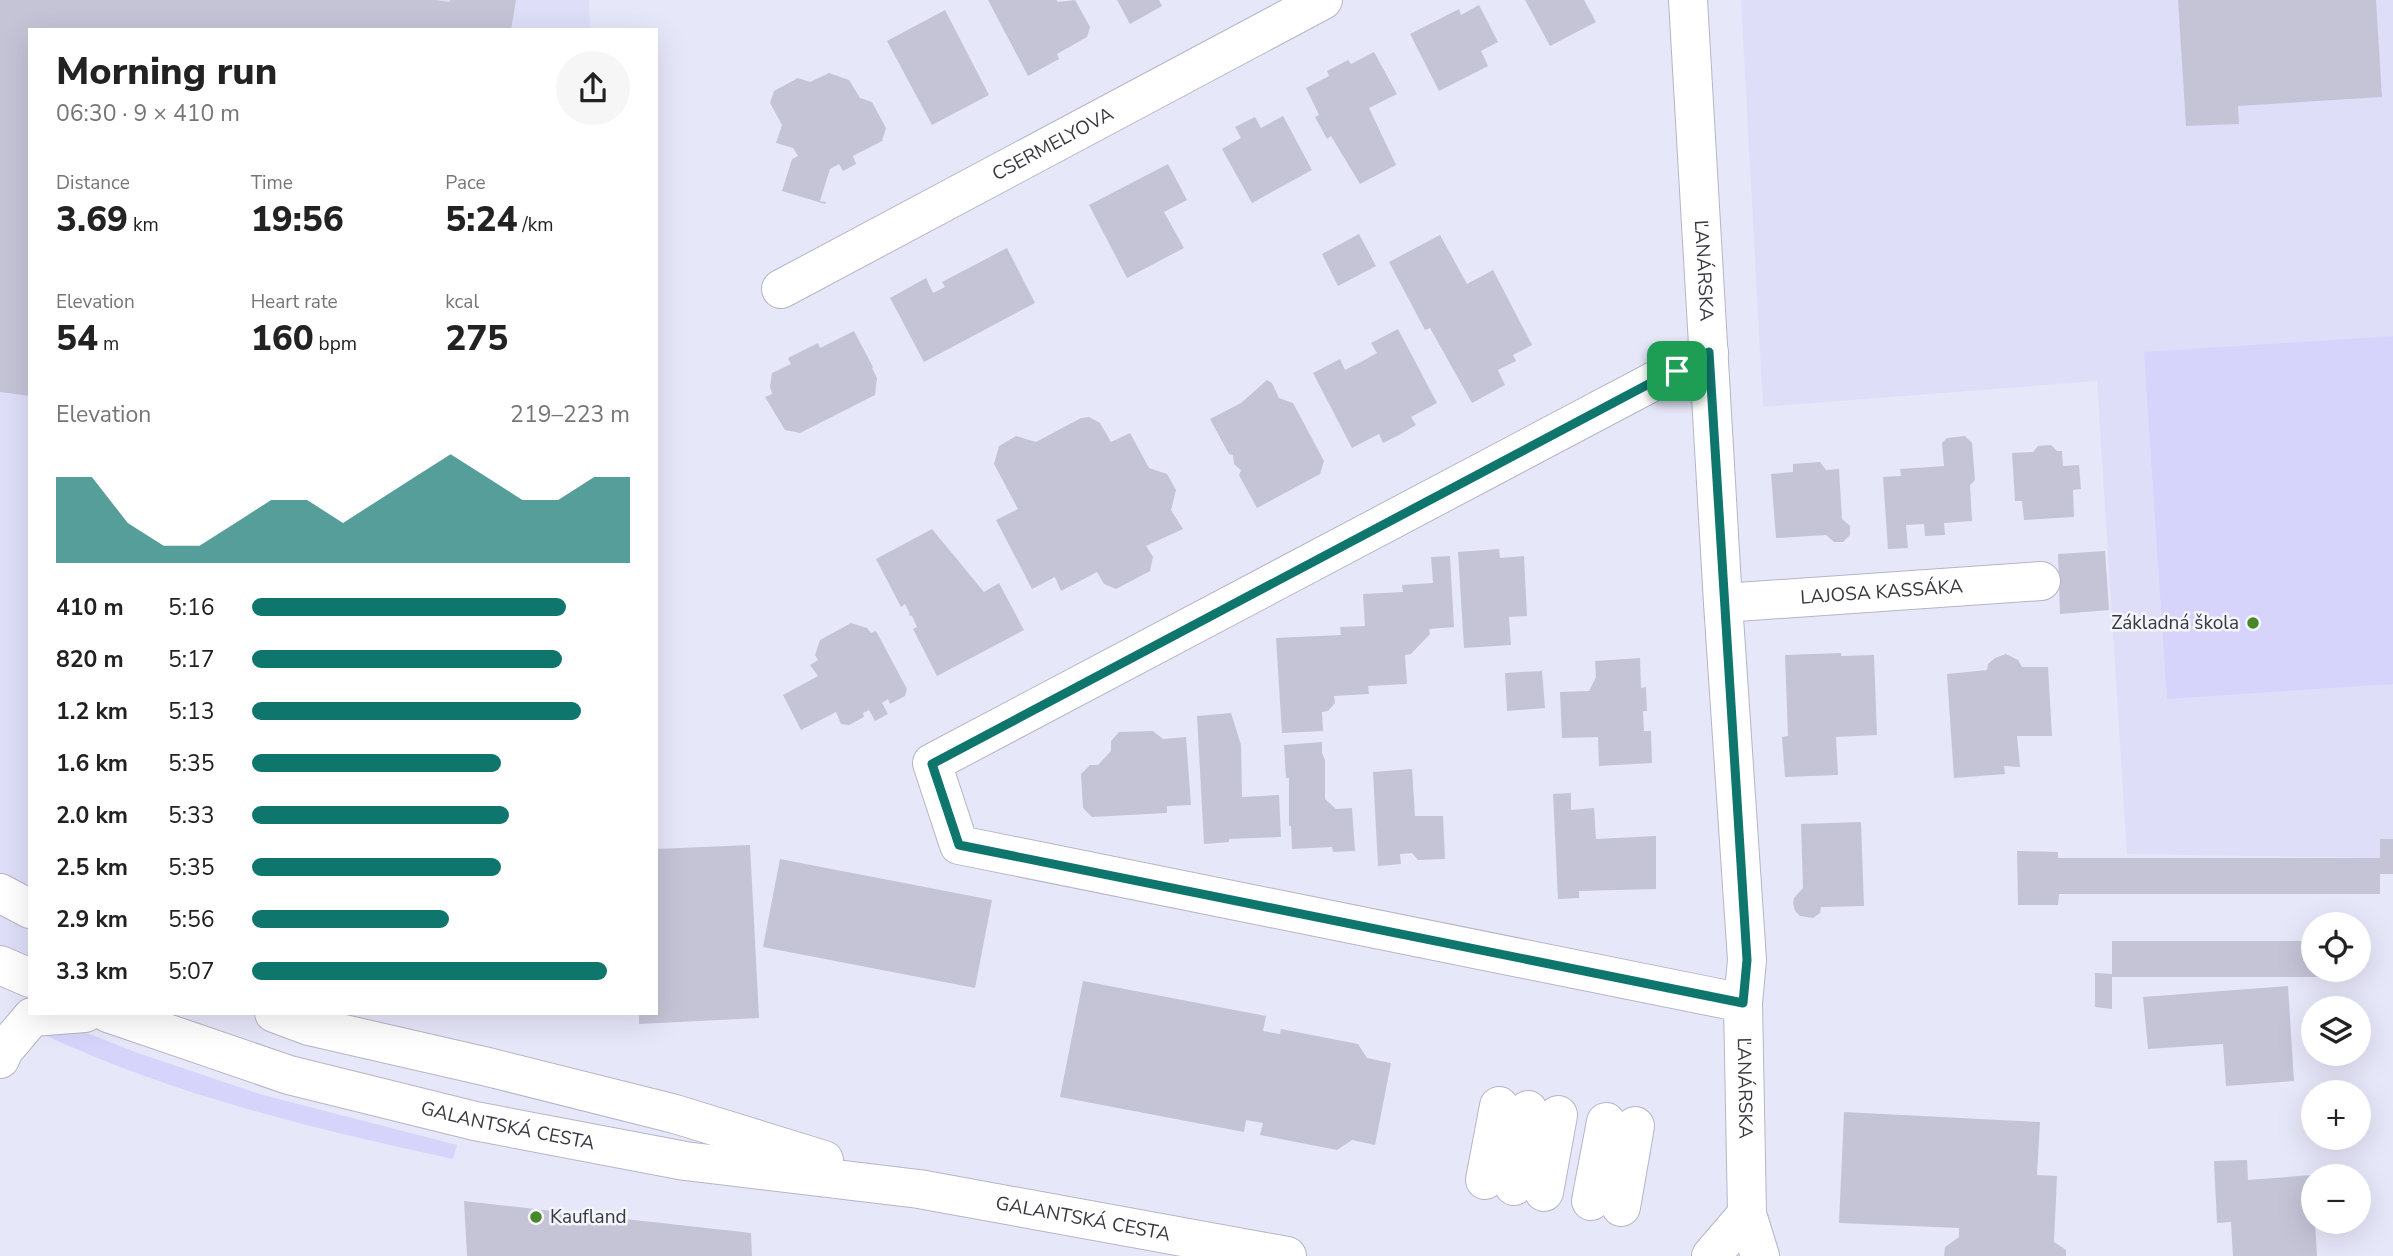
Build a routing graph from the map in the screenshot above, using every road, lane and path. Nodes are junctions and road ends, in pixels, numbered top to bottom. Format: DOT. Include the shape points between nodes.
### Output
graph roads {
  1 [pos="1323,0"];
  2 [pos="1688,0"];
  3 [pos="781,289"];
  4 [pos="1709,352"];
  5 [pos="2041,581"];
  6 [pos="1723,603"];
  7 [pos="0,893"];
  8 [pos="28,908"];
  9 [pos="0,965"];
  10 [pos="28,977"];
  11 [pos="1743,1003"];
  12 [pos="58,1015"];
  13 [pos="114,1015"];
  14 [pos="279,1015"];
  15 [pos="0,1059"];
  16 [pos="1529,1110"];
  17 [pos="1621,1124"];
  18 [pos="919,1189"];
  19 [pos="1606,1204"];
  20 [pos="1747,1214"];
  21 [pos="1287,1256"];
  22 [pos="1711,1256"];
  23 [pos="1760,1256"];
  1 -- 3 [label="street, CSERMELYOVA"];
  2 -- 4 [label="street, ĽANÁRSKA"];
  4 -- 6 [label="street, ĽANÁRSKA"];
  4 -- 11 [label="street" via="932,764 959,845"];
  5 -- 6 [label="street, LAJOSA KASSÁKA"];
  6 -- 11 [label="street, ĽANÁRSKA" via="1747,960"];
  7 -- 8 [label="street"];
  9 -- 10 [label="street"];
  11 -- 20 [label="street, ĽANÁRSKA"];
  12 -- 15 [label="street" via="32,1017"];
  13 -- 18 [label="street, GALANTSKÁ CESTA" via="289,1074 475,1121 685,1161"];
  14 -- 18 [label="street, GALANTSKÁ CESTA" via="675,1114"];
  16 -- 16 [label="street" via="1514,1186"];
  17 -- 19 [label="street"];
  18 -- 21 [label="street, GALANTSKÁ CESTA"];
  20 -- 22 [label="street"];
  20 -- 23 [label="street, ĽANÁRSKA"];
}
